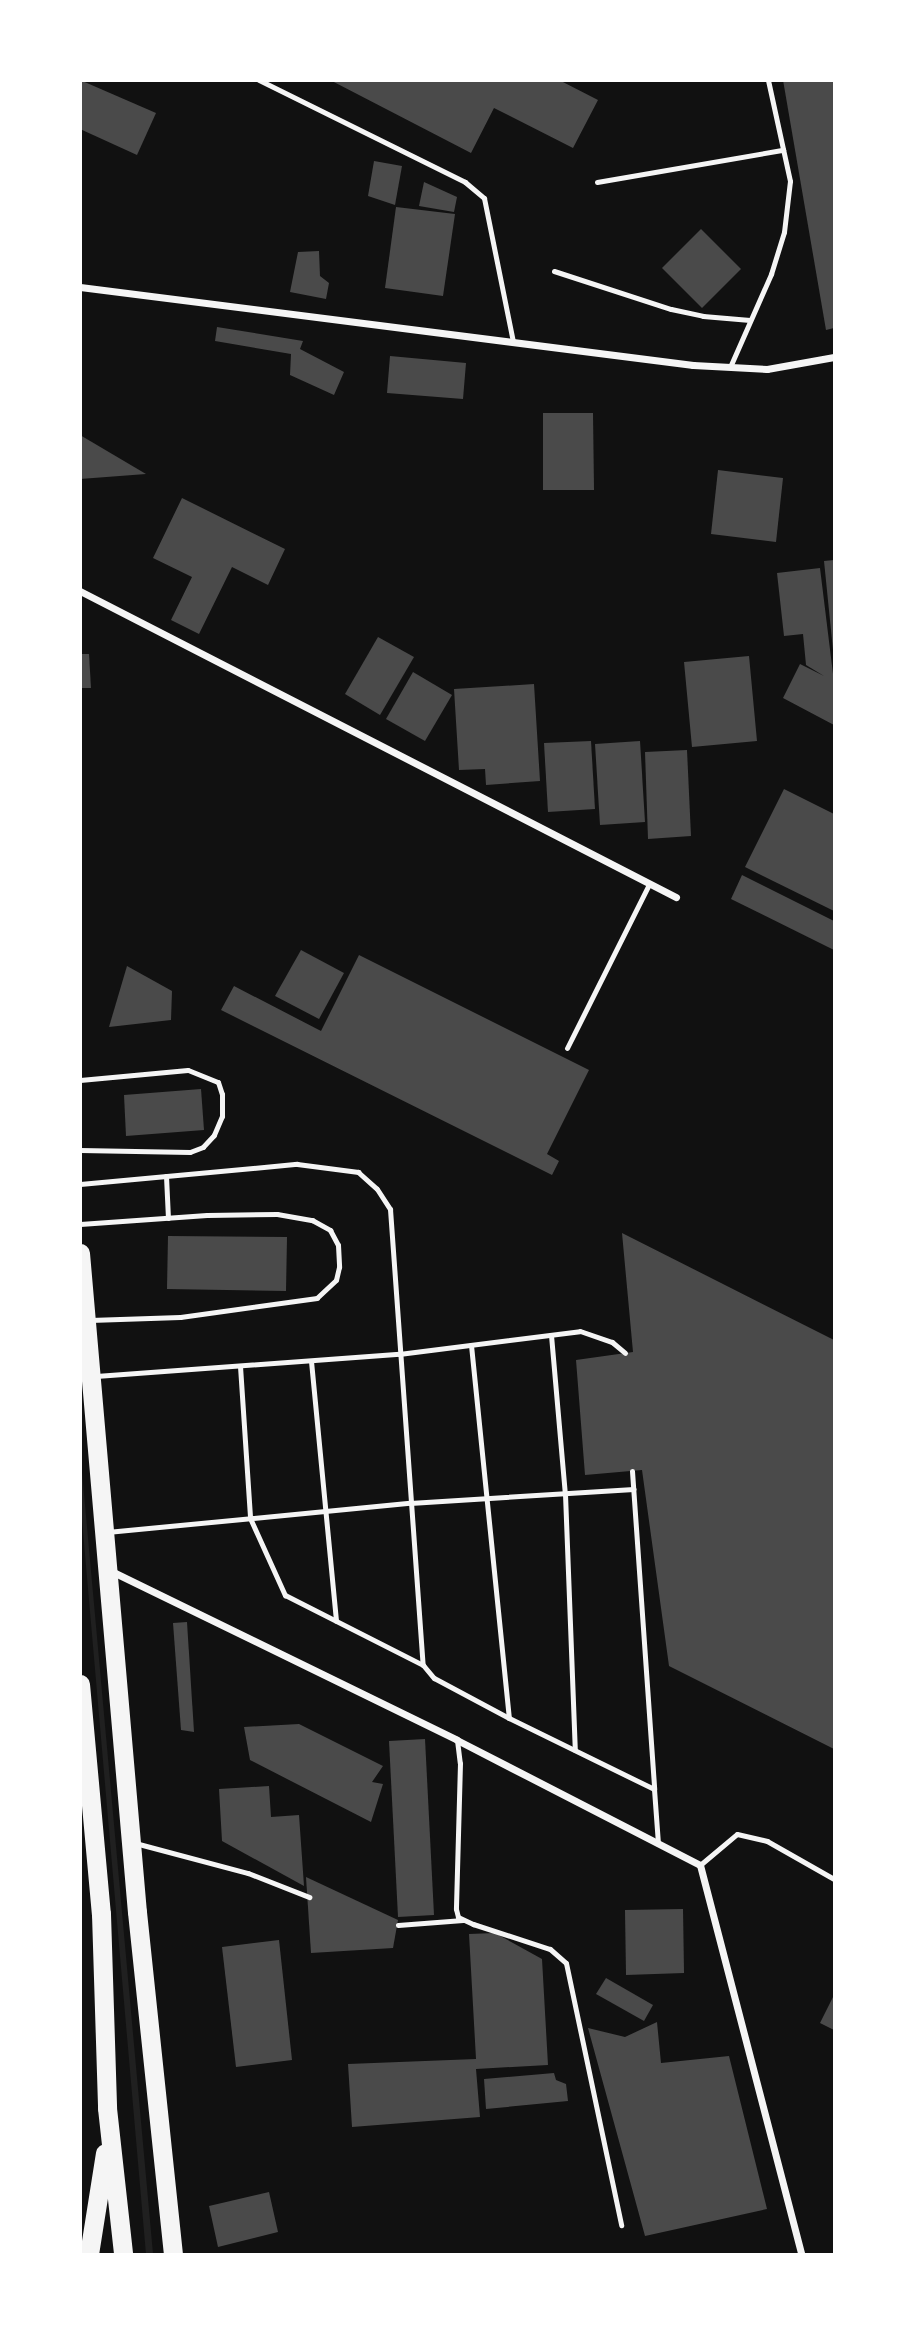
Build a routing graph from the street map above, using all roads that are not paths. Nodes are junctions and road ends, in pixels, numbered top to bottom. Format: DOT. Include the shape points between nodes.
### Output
graph roads {
  1 [pos="259,80"];
  2 [pos="768,80"];
  3 [pos="783,150"];
  4 [pos="597,182"];
  5 [pos="554,271"];
  6 [pos="80,287"];
  7 [pos="750,320"];
  8 [pos="513,342"];
  9 [pos="835,357"];
  10 [pos="730,367"];
  11 [pos="80,591"];
  12 [pos="649,884"];
  13 [pos="676,897"];
  14 [pos="567,1048"];
  15 [pos="80,1080"];
  16 [pos="80,1150"];
  17 [pos="166,1176"];
  18 [pos="80,1184"];
  19 [pos="167,1218"];
  20 [pos="80,1224"];
  21 [pos="80,1253"];
  22 [pos="86,1320"];
  23 [pos="551,1335"];
  24 [pos="471,1345"];
  25 [pos="625,1353"];
  26 [pos="399,1354"];
  27 [pos="311,1361"];
  28 [pos="240,1366"];
  29 [pos="86,1377"];
  30 [pos="632,1471"];
  31 [pos="634,1489"];
  32 [pos="565,1494"];
  33 [pos="487,1498"];
  34 [pos="410,1503"];
  35 [pos="325,1511"];
  36 [pos="250,1518"];
  37 [pos="106,1532"];
  38 [pos="109,1570"];
  39 [pos="336,1620"];
  40 [pos="423,1665"];
  41 [pos="80,1684"];
  42 [pos="509,1718"];
  43 [pos="457,1741"];
  44 [pos="575,1750"];
  45 [pos="654,1789"];
  46 [pos="132,1842"];
  47 [pos="658,1844"];
  48 [pos="700,1865"];
  49 [pos="835,1879"];
  50 [pos="309,1897"];
  51 [pos="463,1920"];
  52 [pos="398,1925"];
  53 [pos="109,2124"];
  54 [pos="621,2225"];
  55 [pos="89,2255"];
  56 [pos="123,2255"];
  57 [pos="173,2255"];
  58 [pos="801,2255"];
  1 -- 8 [label="lane" via="465,182 485,198"];
  2 -- 3 [label="lane"];
  3 -- 4 [label="lane"];
  3 -- 7 [label="lane" via="790,181 783,232 771,274"];
  5 -- 7 [label="lane" via="671,309"];
  6 -- 8 [label="street"];
  7 -- 10 [label="lane"];
  8 -- 10 [label="street"];
  9 -- 10 [label="street" via="766,369"];
  11 -- 12 [label="street"];
  12 -- 13 [label="street"];
  12 -- 14 [label="lane"];
  15 -- 16 [label="lane" via="188,1070 218,1082 222,1094 222,1116 214,1135 196,1150"];
  17 -- 18 [label="lane"];
  17 -- 19 [label="lane"];
  17 -- 26 [label="lane" via="297,1164 358,1172 390,1209"];
  19 -- 20 [label="lane"];
  19 -- 22 [label="lane" via="277,1214 312,1220 330,1230 338,1245 336,1280 317,1298 180,1317"];
  21 -- 22 [label="highway"];
  22 -- 29 [label="highway"];
  23 -- 24 [label="lane"];
  23 -- 25 [label="lane" via="580,1331 612,1342"];
  23 -- 32 [label="lane"];
  24 -- 26 [label="lane"];
  24 -- 33 [label="lane"];
  26 -- 27 [label="lane"];
  26 -- 34 [label="lane"];
  27 -- 28 [label="lane"];
  27 -- 35 [label="lane"];
  28 -- 29 [label="lane"];
  28 -- 36 [label="lane"];
  29 -- 37 [label="highway" via="94,1400"];
  30 -- 31 [label="lane"];
  31 -- 32 [label="lane"];
  31 -- 45 [label="lane"];
  32 -- 33 [label="lane"];
  32 -- 44 [label="lane"];
  33 -- 34 [label="lane"];
  33 -- 42 [label="lane"];
  34 -- 35 [label="lane"];
  34 -- 40 [label="lane"];
  35 -- 36 [label="lane"];
  35 -- 39 [label="lane"];
  36 -- 37 [label="lane"];
  36 -- 39 [label="lane" via="285,1595"];
  37 -- 38 [label="highway"];
  38 -- 43 [label="street"];
  38 -- 46 [label="highway"];
  39 -- 40 [label="lane"];
  40 -- 42 [label="lane" via="434,1678"];
  41 -- 53 [label="highway" via="101,1914"];
  42 -- 44 [label="lane"];
  43 -- 47 [label="street"];
  43 -- 51 [label="lane" via="456,1909"];
  44 -- 45 [label="lane"];
  45 -- 47 [label="lane"];
  46 -- 50 [label="lane" via="248,1872"];
  46 -- 57 [label="highway"];
  47 -- 48 [label="street"];
  48 -- 49 [label="lane" via="737,1834 767,1841"];
  48 -- 58 [label="street"];
  51 -- 52 [label="lane"];
  51 -- 54 [label="lane" via="550,1949 566,1964"];
  53 -- 55 [label="highway"];
  53 -- 56 [label="highway"];
}
